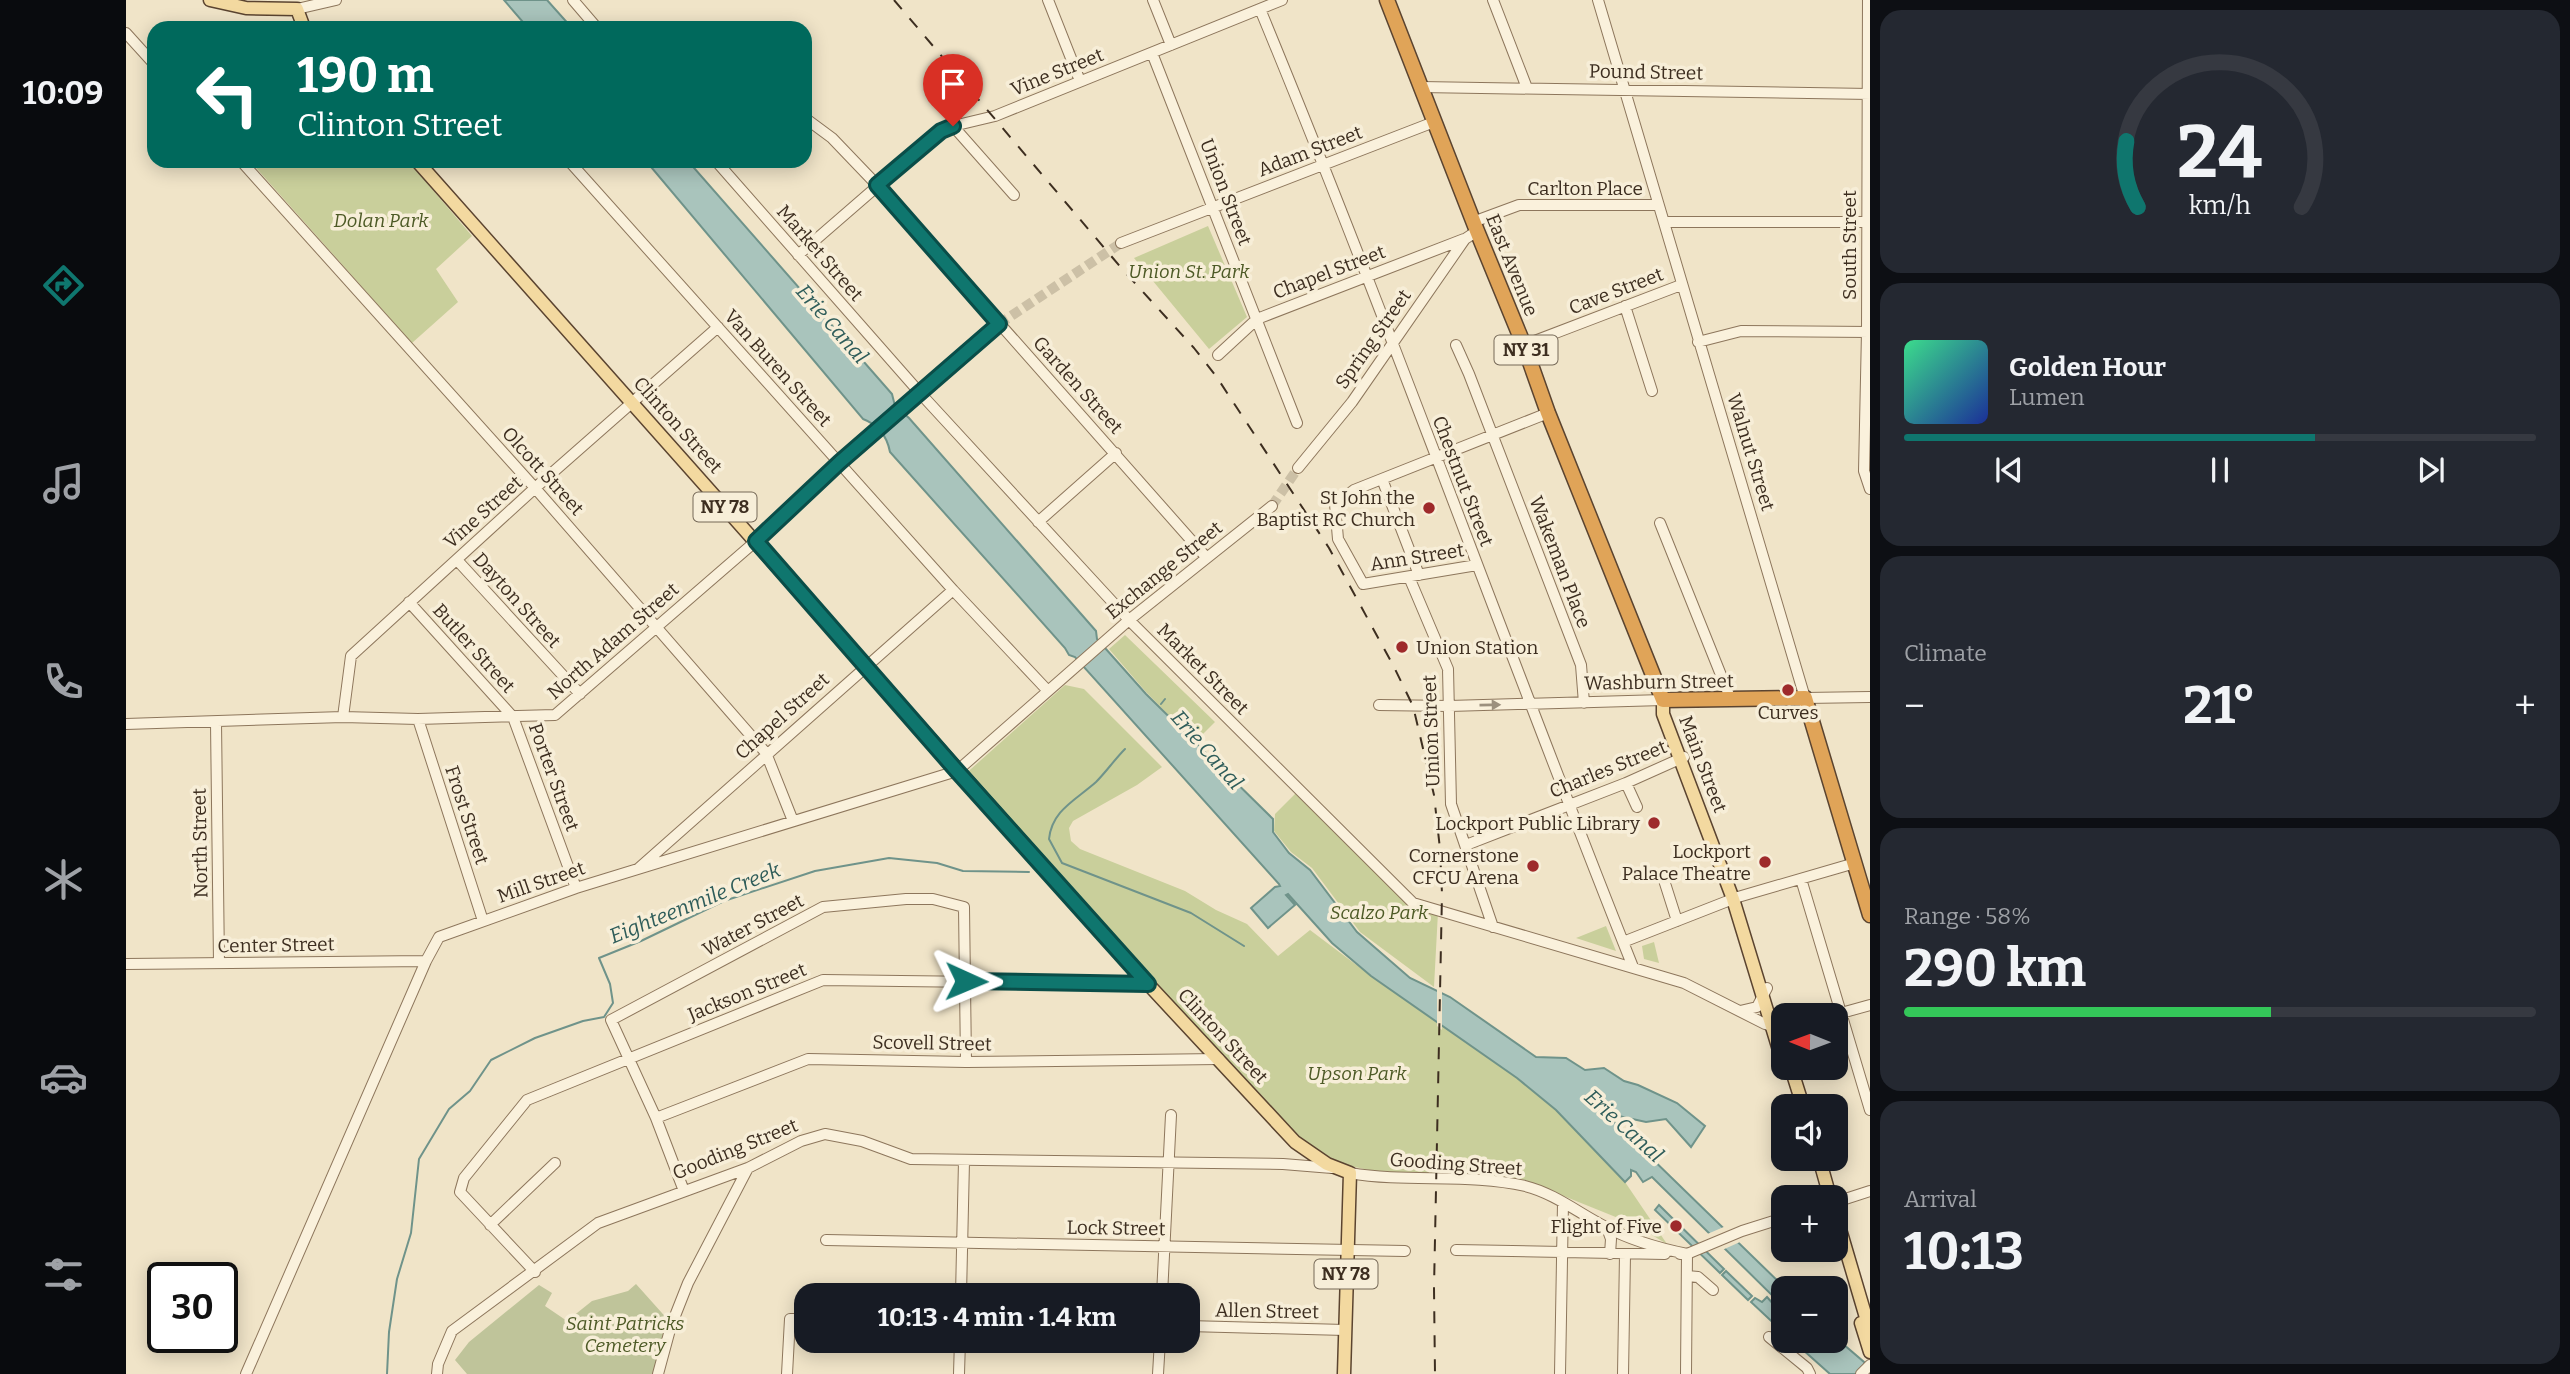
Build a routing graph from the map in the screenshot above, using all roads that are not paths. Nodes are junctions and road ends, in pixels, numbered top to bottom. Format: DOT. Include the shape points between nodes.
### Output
graph roads {
  1 [pos="210,0"];
  2 [pos="336,0"];
  3 [pos="573,0"];
  4 [pos="1048,0"];
  5 [pos="1153,0"];
  6 [pos="1282,0"];
  7 [pos="1387,0"];
  8 [pos="1493,0"];
  9 [pos="1598,0"];
  10 [pos="1868,0"];
  11 [pos="297,9"];
  12 [pos="1260,9"];
  13 [pos="301,21"];
  14 [pos="591,21"];
  15 [pos="126,33"];
  16 [pos="1171,45"];
  17 [pos="1152,53"];
  18 [pos="147,56"];
  19 [pos="1080,81"];
  20 [pos="1421,87"];
  21 [pos="1527,88"];
  22 [pos="1624,89"];
  23 [pos="1869,94"];
  24 [pos="1434,122"];
  25 [pos="812,123"];
  26 [pos="953,126"];
  27 [pos="1325,164"];
  28 [pos="247,168"];
  29 [pos="422,168"];
  30 [pos="575,168"];
  31 [pos="722,168"];
  32 [pos="877,185"];
  33 [pos="1014,195"];
  34 [pos="1657,205"];
  35 [pos="1214,209"];
  36 [pos="1664,222"];
  37 [pos="1866,222"];
  38 [pos="1472,231"];
  39 [pos="1121,243"];
  40 [pos="798,255"];
  41 [pos="1366,275"];
  42 [pos="1681,285"];
  43 [pos="1625,306"];
  44 [pos="1257,319"];
  45 [pos="999,324"];
  46 [pos="718,327"];
  47 [pos="1869,332"];
  48 [pos="1698,342"];
  49 [pos="1392,345"];
  50 [pos="1456,345"];
  51 [pos="1524,345"];
  52 [pos="1218,355"];
  53 [pos="1651,391"];
  54 [pos="920,393"];
  55 [pos="632,404"];
  56 [pos="1548,413"];
  57 [pos="1297,423"];
  58 [pos="1493,437"];
  59 [pos="1116,453"];
  60 [pos="1436,459"];
  61 [pos="840,462"];
  62 [pos="1298,468"];
  63 [pos="1382,479"];
  64 [pos="536,488"];
  65 [pos="1870,489"];
  66 [pos="1272,506"];
  67 [pos="1038,522"];
  68 [pos="1660,523"];
  69 [pos="756,541"];
  70 [pos="1206,557"];
  71 [pos="457,560"];
  72 [pos="1477,565"];
  73 [pos="1414,576"];
  74 [pos="953,590"];
  75 [pos="409,602"];
  76 [pos="1129,620"];
  77 [pos="656,626"];
  78 [pos="1080,663"];
  79 [pos="864,666"];
  80 [pos="1048,691"];
  81 [pos="580,694"];
  82 [pos="1870,697"];
  83 [pos="1805,698"];
  84 [pos="1663,700"];
  85 [pos="1731,700"];
  86 [pos="1584,703"];
  87 [pos="1531,704"];
  88 [pos="1379,705"];
  89 [pos="1449,706"];
  90 [pos="343,717"];
  91 [pos="513,717"];
  92 [pos="418,719"];
  93 [pos="216,723"];
  94 [pos="126,724"];
  95 [pos="766,752"];
  96 [pos="1683,758"];
  97 [pos="957,771"];
  98 [pos="1626,783"];
  99 [pos="1569,804"];
  100 [pos="1637,807"];
  101 [pos="793,821"];
  102 [pos="1465,845"];
  103 [pos="1855,863"];
  104 [pos="635,871"];
  105 [pos="1663,877"];
  106 [pos="1801,879"];
  107 [pos="576,888"];
  108 [pos="1736,898"];
  109 [pos="1870,915"];
  110 [pos="1677,920"];
  111 [pos="483,921"];
  112 [pos="1493,926"];
  113 [pos="1623,942"];
  114 [pos="426,961"];
  115 [pos="219,963"];
  116 [pos="126,964"];
  117 [pos="1633,967"];
  118 [pos="966,981"];
  119 [pos="1148,984"];
  120 [pos="1765,992"];
  121 [pos="1835,1003"];
  122 [pos="1870,1004"];
  123 [pos="1771,1008"];
  124 [pos="1740,1011"];
  125 [pos="1848,1011"];
  126 [pos="1771,1027"];
  127 [pos="1848,1044"];
  128 [pos="630,1058"];
  129 [pos="1219,1059"];
  130 [pos="966,1062"];
  131 [pos="1870,1110"];
  132 [pos="1171,1115"];
  133 [pos="656,1118"];
  134 [pos="1305,1151"];
  135 [pos="964,1161"];
  136 [pos="555,1163"];
  137 [pos="1169,1163"];
  138 [pos="1283,1164"];
  139 [pos="748,1168"];
  140 [pos="1336,1169"];
  141 [pos="1350,1173"];
  142 [pos="684,1191"];
  143 [pos="1870,1191"];
  144 [pos="1848,1198"];
  145 [pos="1563,1202"];
  146 [pos="1771,1222"];
  147 [pos="490,1225"];
  148 [pos="1607,1228"];
  149 [pos="826,1240"];
  150 [pos="963,1243"];
  151 [pos="1163,1246"];
  152 [pos="1347,1250"];
  153 [pos="1456,1250"];
  154 [pos="1405,1251"];
  155 [pos="1562,1254"];
  156 [pos="1686,1254"];
  157 [pos="1610,1255"];
  158 [pos="1625,1255"];
  159 [pos="1848,1257"];
  160 [pos="1842,1262"];
  161 [pos="535,1272"];
  162 [pos="1687,1276"];
  163 [pos="961,1283"];
  164 [pos="1162,1283"];
  165 [pos="1713,1290"];
  166 [pos="794,1319"];
  167 [pos="1200,1326"];
  168 [pos="1345,1331"];
  169 [pos="1870,1331"];
  170 [pos="1769,1337"];
  171 [pos="1870,1352"];
  172 [pos="960,1353"];
  173 [pos="1159,1353"];
  174 [pos="246,1374"];
  175 [pos="437,1374"];
  176 [pos="658,1374"];
  177 [pos="787,1374"];
  178 [pos="959,1374"];
  179 [pos="1158,1374"];
  180 [pos="1344,1374"];
  181 [pos="1560,1374"];
  182 [pos="1623,1374"];
  183 [pos="1686,1374"];
  184 [pos="1810,1374"];
  1 -- 11 [label="main road" via="246,8"];
  2 -- 11 [label="street"];
  3 -- 14 [label="street"];
  4 -- 19 [label="street"];
  5 -- 16 [label="street"];
  6 -- 12 [label="street, Vine Street"];
  7 -- 20 [label="highway, East Avenue / NY 31"];
  8 -- 21 [label="street"];
  9 -- 22 [label="street, Walnut Street"];
  10 -- 23 [label="street, South Street"];
  11 -- 13 [label="main road"];
  12 -- 16 [label="street, Vine Street"];
  12 -- 27 [label="street, Chestnut Street"];
  15 -- 18 [label="street"];
  16 -- 17 [label="street, Vine Street"];
  17 -- 19 [label="street, Vine Street"];
  17 -- 35 [label="street, Union Street"];
  19 -- 26 [label="street, Vine Street" via="995,116"];
  20 -- 21 [label="street, Pound Street"];
  20 -- 24 [label="highway, East Avenue / NY 31"];
  21 -- 22 [label="street, Pound Street"];
  22 -- 23 [label="street, Pound Street"];
  22 -- 34 [label="street, Walnut Street"];
  23 -- 37 [label="street, South Street"];
  24 -- 27 [label="street, Adam Street"];
  24 -- 38 [label="highway, East Avenue / NY 31"];
  25 -- 32 [label="street, Garden Street"];
  26 -- 32 [label="street, Vine Street"];
  26 -- 33 [label="street"];
  27 -- 35 [label="street, Adam Street"];
  27 -- 41 [label="street, Chestnut Street"];
  28 -- 64 [label="street, Olcott Street"];
  29 -- 55 [label="main road, Clinton Street / NY 78"];
  30 -- 46 [label="street, Van Buren Street"];
  31 -- 40 [label="street, Market Street"];
  32 -- 40 [label="street, Vine Street"];
  32 -- 45 [label="street, Garden Street"];
  34 -- 36 [label="street, Walnut Street"];
  34 -- 38 [label="street, Carlton Place" via="1519,205"];
  35 -- 39 [label="street, Adam Street"];
  35 -- 44 [label="street, Union Street"];
  36 -- 37 [label="street"];
  36 -- 42 [label="street, Walnut Street"];
  37 -- 47 [label="street, South Street"];
  38 -- 41 [label="street, Chapel Street"];
  38 -- 49 [label="street, Spring Street"];
  38 -- 51 [label="highway, East Avenue / NY 31"];
  40 -- 54 [label="street, Market Street"];
  41 -- 44 [label="street, Chapel Street"];
  41 -- 49 [label="street, Chestnut Street"];
  42 -- 43 [label="street, Cave Street"];
  42 -- 48 [label="street, Walnut Street"];
  43 -- 51 [label="street, Cave Street"];
  43 -- 53 [label="street"];
  44 -- 52 [label="street, Chapel Street"];
  44 -- 57 [label="street, Union Street"];
  45 -- 54 [label="street"];
  45 -- 59 [label="street, Garden Street"];
  46 -- 55 [label="street, Vine Street"];
  46 -- 61 [label="street, Van Buren Street"];
  47 -- 48 [label="street" via="1741,331"];
  47 -- 65 [label="street, South Street" via="1864,471"];
  48 -- 83 [label="street, Walnut Street"];
  49 -- 60 [label="street, Chestnut Street"];
  49 -- 62 [label="street, Spring Street"];
  50 -- 58 [label="street, Wakeman Place"];
  51 -- 56 [label="highway, East Avenue / NY 31"];
  54 -- 61 [label="street, North Adam Street"];
  54 -- 67 [label="street, Market Street"];
  55 -- 64 [label="street, Vine Street"];
  55 -- 69 [label="main road, Clinton Street / NY 78"];
  56 -- 58 [label="street"];
  56 -- 84 [label="highway, East Avenue / NY 31"];
  58 -- 60 [label="street"];
  58 -- 86 [label="street, Wakeman Place" via="1581,665"];
  59 -- 67 [label="street"];
  59 -- 70 [label="street, Garden Street"];
  60 -- 63 [label="street"];
  60 -- 72 [label="street, Chestnut Street"];
  61 -- 69 [label="street, North Adam Street"];
  61 -- 74 [label="street, Van Buren Street"];
  63 -- 73 [label="street, Union Street"];
  63 -- 73 [label="street, Ann Street" via="1335,504 1338,539 1363,584"];
  64 -- 71 [label="street, Vine Street"];
  64 -- 77 [label="street, Olcott Street"];
  66 -- 70 [label="street, Exchange Street"];
  67 -- 76 [label="street, Market Street"];
  68 -- 85 [label="street"];
  69 -- 77 [label="street, North Adam Street"];
  69 -- 79 [label="main road, Clinton Street / NY 78"];
  70 -- 76 [label="street, Exchange Street"];
  71 -- 75 [label="street, Vine Street"];
  71 -- 81 [label="street, Dayton Street"];
  72 -- 73 [label="street, Ann Street"];
  72 -- 87 [label="street, Chestnut Street"];
  73 -- 89 [label="street, Union Street" via="1448,669"];
  74 -- 79 [label="street, Chapel Street"];
  74 -- 80 [label="street, Van Buren Street"];
  75 -- 90 [label="street, Vine Street" via="351,656"];
  75 -- 91 [label="street, Butler Street"];
  76 -- 78 [label="street, Exchange Street"];
  76 -- 112 [label="street, Market Street" via="1413,903"];
  77 -- 81 [label="street, North Adam Street"];
  77 -- 95 [label="street, Olcott Street"];
  78 -- 80 [label="street, Mill Street"];
  79 -- 95 [label="street, Chapel Street"];
  79 -- 97 [label="main road, Clinton Street / NY 78"];
  80 -- 97 [label="street, Mill Street"];
  81 -- 91 [label="street, North Adam Street" via="555,715"];
  82 -- 83 [label="street, Washburn Street"];
  83 -- 85 [label="highway, Washburn Street"];
  83 -- 103 [label="highway, Walnut Street"];
  84 -- 85 [label="highway, Washburn Street"];
  84 -- 86 [label="street, Washburn Street"];
  84 -- 96 [label="main road, Main Street"];
  86 -- 87 [label="street, Washburn Street"];
  89 -- 87 [label="street, Washburn Street, one-way"];
  87 -- 99 [label="street, Chestnut Street"];
  88 -- 89 [label="street, Washburn Street"];
  89 -- 102 [label="street, Union Street" via="1451,804"];
  90 -- 92 [label="street, North Adam Street"];
  90 -- 93 [label="street, North Adam Street"];
  91 -- 92 [label="street, North Adam Street"];
  91 -- 107 [label="street, Porter Street"];
  92 -- 111 [label="street, Frost Street"];
  93 -- 94 [label="street, North Adam Street"];
  93 -- 115 [label="street, North Street"];
  95 -- 101 [label="street, Olcott Street"];
  95 -- 104 [label="street, Chapel Street"];
  96 -- 98 [label="street, Charles Street"];
  96 -- 108 [label="main road, Main Street"];
  97 -- 101 [label="street, Mill Street"];
  97 -- 119 [label="main road, Clinton Street / NY 78"];
  98 -- 99 [label="street, Charles Street"];
  98 -- 100 [label="street"];
  99 -- 102 [label="street, Charles Street"];
  99 -- 113 [label="street, Chestnut Street"];
  101 -- 104 [label="street, Mill Street"];
  102 -- 112 [label="street, Union Street"];
  103 -- 106 [label="street"];
  103 -- 109 [label="highway, Walnut Street"];
  104 -- 107 [label="street, Mill Street"];
  105 -- 110 [label="street"];
  106 -- 108 [label="street"];
  106 -- 121 [label="street"];
  107 -- 111 [label="street, Mill Street"];
  108 -- 110 [label="street"];
  108 -- 120 [label="main road, Main Street"];
  110 -- 113 [label="street"];
  111 -- 114 [label="street, Mill Street" via="439,937"];
  112 -- 117 [label="street, Market Street"];
  113 -- 117 [label="street, Chestnut Street"];
  114 -- 115 [label="street, Center Street"];
  114 -- 174 [label="street, Mill Street"];
  115 -- 116 [label="street, Center Street"];
  117 -- 124 [label="street, Market Street" via="1684,983"];
  118 -- 119 [label="street, Jackson Street"];
  118 -- 128 [label="street, Jackson Street" via="823,980"];
  118 -- 128 [label="street, Water Street" via="964,907 933,899 823,907 611,1020"];
  118 -- 130 [label="street"];
  119 -- 129 [label="main road, Clinton Street / NY 78"];
  120 -- 123 [label="main road, Main Street"];
  120 -- 124 [label="street" via="1757,1007"];
  122 -- 125 [label="street"];
  124 -- 126 [label="street, Market Street"];
  127 -- 131 [label="street"];
  128 -- 133 [label="street"];
  128 -- 147 [label="street, Jackson Street" via="527,1100 464,1178 460,1192"];
  129 -- 130 [label="street, Scovell Street"];
  129 -- 134 [label="main road, Clinton Street / NY 78"];
  130 -- 133 [label="street, Scovell Street" via="808,1059"];
  132 -- 137 [label="street"];
  133 -- 142 [label="street"];
  134 -- 138 [label="street" via="1303,1159"];
  134 -- 140 [label="main road, Gooding Street / NY 78"];
  135 -- 137 [label="street, Gooding Street"];
  135 -- 139 [label="street, Gooding Street" via="911,1159 862,1141 825,1134"];
  135 -- 150 [label="street"];
  136 -- 147 [label="street"];
  137 -- 138 [label="street, Gooding Street"];
  137 -- 151 [label="street"];
  138 -- 140 [label="street, Gooding Street"];
  139 -- 142 [label="street, Gooding Street"];
  139 -- 176 [label="street" via="688,1283"];
  140 -- 141 [label="main road, Gooding Street / NY 78"];
  141 -- 145 [label="street, Gooding Street" via="1526,1186"];
  141 -- 152 [label="main road, NY 78"];
  142 -- 161 [label="street, Gooding Street" via="598,1223"];
  143 -- 144 [label="street"];
  145 -- 148 [label="street, Gooding Street"];
  145 -- 155 [label="street"];
  146 -- 156 [label="street"];
  147 -- 161 [label="street"];
  148 -- 156 [label="street, Gooding Street" via="1649,1246"];
  148 -- 157 [label="street"];
  149 -- 150 [label="street, Lock Street"];
  150 -- 151 [label="street, Lock Street"];
  150 -- 163 [label="street"];
  151 -- 152 [label="street, Lock Street"];
  151 -- 164 [label="street"];
  152 -- 154 [label="street, Lock Street"];
  152 -- 168 [label="main road, NY 78"];
  153 -- 155 [label="street"];
  155 -- 157 [label="street"];
  155 -- 181 [label="street"];
  156 -- 158 [label="street"];
  156 -- 162 [label="street"];
  157 -- 158 [label="street"];
  158 -- 182 [label="street"];
  159 -- 169 [label="main road"];
  160 -- 171 [label="main road"];
  161 -- 175 [label="street, Gooding Street" via="452,1331"];
  162 -- 165 [label="street" via="1698,1277"];
  162 -- 183 [label="street"];
  166 -- 177 [label="street" via="790,1319"];
  167 -- 168 [label="street, Allen Street"];
  168 -- 180 [label="main road, NY 78"];
  170 -- 184 [label="street"];
  172 -- 178 [label="street"];
  173 -- 179 [label="street"];
}
